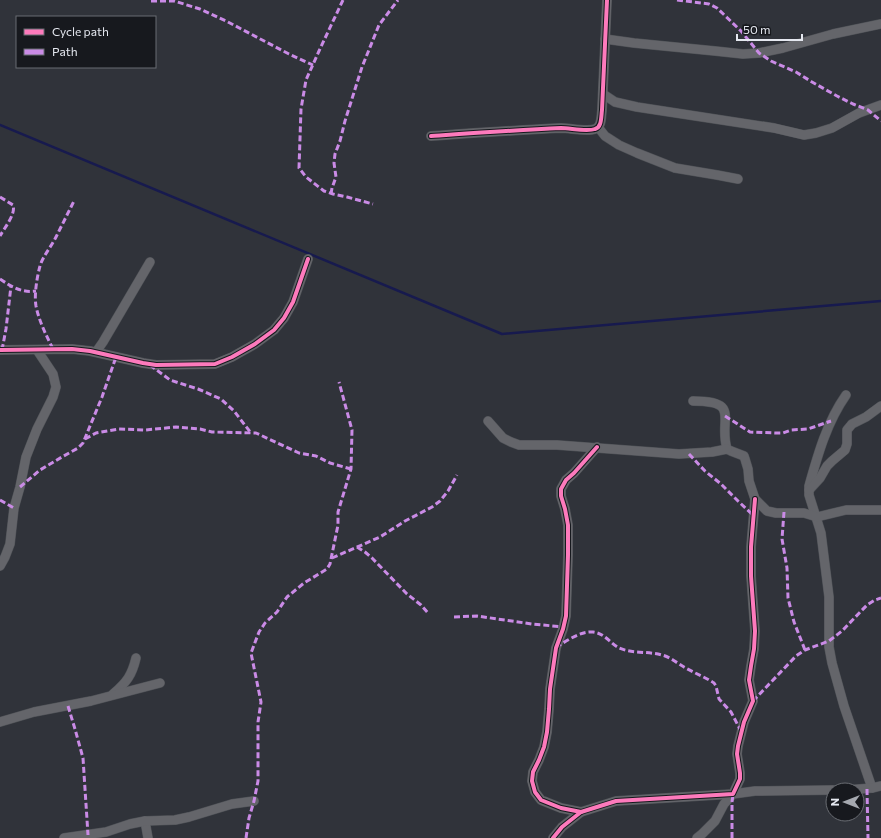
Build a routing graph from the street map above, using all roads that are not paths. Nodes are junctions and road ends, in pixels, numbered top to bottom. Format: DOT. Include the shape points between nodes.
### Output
graph roads {
  1 [pos="607,0"];
  2 [pos="881,24"];
  3 [pos="605,39"];
  4 [pos="603,94"];
  5 [pos="881,105"];
  6 [pos="598,127"];
  7 [pos="431,136"];
  8 [pos="738,179"];
  9 [pos="308,259"];
  10 [pos="150,262"];
  11 [pos="0,350"];
  12 [pos="37,350"];
  13 [pos="96,352"];
  14 [pos="846,395"];
  15 [pos="694,401"];
  16 [pos="881,406"];
  17 [pos="488,421"];
  18 [pos="597,447"];
  19 [pos="728,449"];
  20 [pos="809,490"];
  21 [pos="755,499"];
  22 [pos="881,510"];
  23 [pos="817,517"];
  24 [pos="0,566"];
  25 [pos="136,658"];
  26 [pos="160,683"];
  27 [pos="111,696"];
  28 [pos="0,722"];
  29 [pos="876,787"];
  30 [pos="865,788"];
  31 [pos="825,790"];
  32 [pos="733,794"];
  33 [pos="254,801"];
  34 [pos="581,812"];
  35 [pos="145,821"];
  36 [pos="64,838"];
  37 [pos="148,838"];
  38 [pos="553,838"];
  39 [pos="697,838"];
  1 -- 3 [label="street"];
  2 -- 3 [label="street" via="783,48 743,54"];
  3 -- 4 [label="street"];
  4 -- 5 [label="street" via="615,102 637,107 804,135 832,128 859,113"];
  4 -- 6 [label="street"];
  6 -- 7 [label="street" via="590,130 568,128"];
  6 -- 8 [label="street" via="605,136 619,144 675,168"];
  9 -- 13 [label="street" via="293,302 284,318 274,330 232,357 214,364 156,365"];
  10 -- 13 [label="street"];
  11 -- 12 [label="street"];
  12 -- 13 [label="street"];
  12 -- 24 [label="street" via="53,374 56,387 26,457 14,508 10,544"];
  14 -- 20 [label="street" via="828,428"];
  15 -- 19 [label="street" via="712,402 724,409"];
  16 -- 20 [label="street" via="852,424 847,430 845,450 827,466"];
  17 -- 18 [label="street" via="502,438 520,445"];
  18 -- 19 [label="street" via="679,454"];
  18 -- 34 [label="street" via="566,480 561,489 568,525 566,616 556,648 544,747 533,772 532,781 535,792 542,800 561,808"];
  19 -- 21 [label="street" via="746,458"];
  20 -- 23 [label="street"];
  21 -- 23 [label="street" via="767,511 804,513"];
  21 -- 32 [label="street" via="751,576 755,631 750,680 754,701 744,722 738,746 740,779"];
  22 -- 23 [label="street" via="846,510"];
  23 -- 29 [label="street" via="829,597 829,647 832,663 844,706"];
  25 -- 27 [label="street" via="129,678"];
  26 -- 27 [label="street"];
  27 -- 28 [label="street"];
  29 -- 30 [label="street"];
  31 -- 32 [label="street"];
  32 -- 34 [label="street" via="616,801"];
  32 -- 39 [label="street" via="715,821"];
  33 -- 35 [label="street" via="232,804 175,820"];
  34 -- 38 [label="street"];
  35 -- 36 [label="street" via="106,832"];
  35 -- 37 [label="street"];
}
